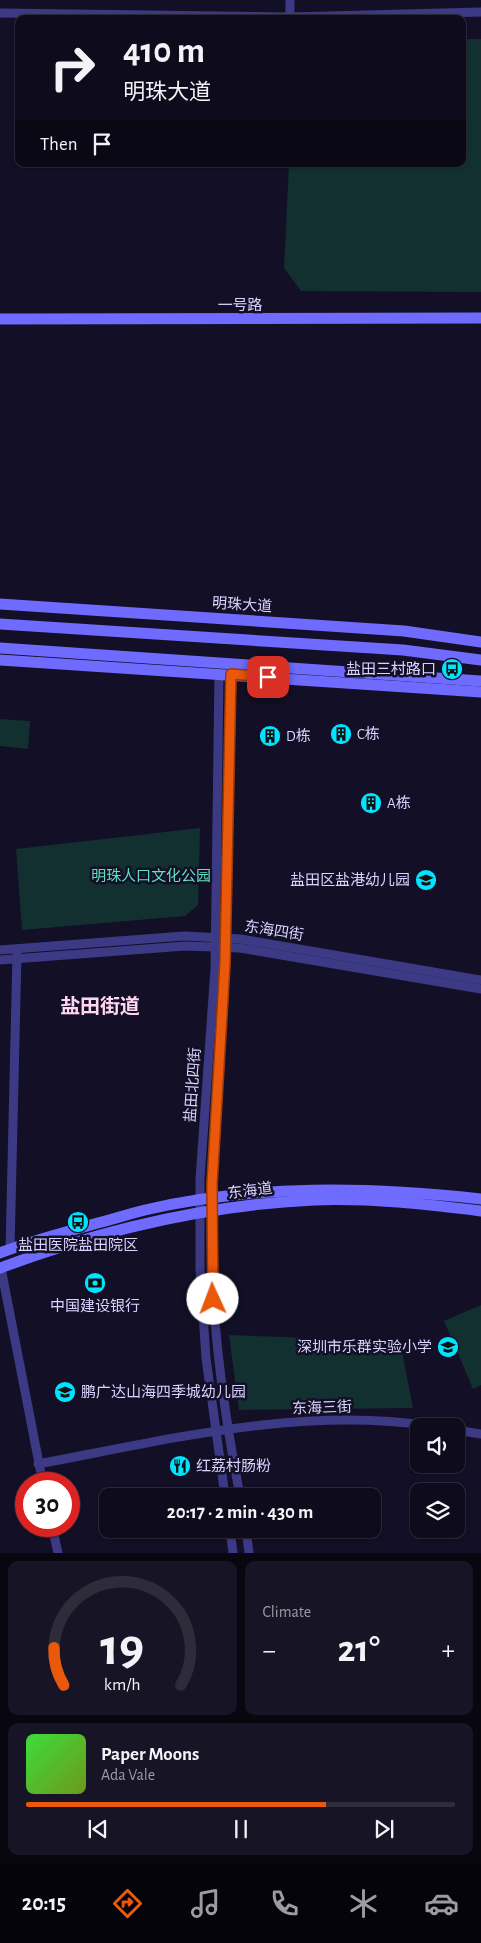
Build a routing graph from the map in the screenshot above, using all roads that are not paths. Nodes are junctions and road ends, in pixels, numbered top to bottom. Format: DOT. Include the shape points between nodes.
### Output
graph roads {
  1 [pos="290,0"];
  2 [pos="481,12"];
  3 [pos="0,14"];
  4 [pos="97,15"];
  5 [pos="290,15"];
  6 [pos="366,15"];
  7 [pos="481,318"];
  8 [pos="0,319"];
  9 [pos="0,604"];
  10 [pos="0,624"];
  11 [pos="481,642"];
  12 [pos="0,648"];
  13 [pos="0,660"];
  14 [pos="481,660"];
  15 [pos="225,674"];
  16 [pos="481,681"];
  17 [pos="481,692"];
  18 [pos="216,938"];
  19 [pos="226,938"];
  20 [pos="216,947"];
  21 [pos="17,948"];
  22 [pos="226,948"];
  23 [pos="0,950"];
  24 [pos="17,958"];
  25 [pos="0,960"];
  26 [pos="481,980"];
  27 [pos="481,989"];
  28 [pos="481,1199"];
  29 [pos="208,1203"];
  30 [pos="481,1211"];
  31 [pos="200,1212"];
  32 [pos="5,1251"];
  33 [pos="1,1268"];
  34 [pos="410,1424"];
  35 [pos="227,1429"];
  36 [pos="214,1431"];
  37 [pos="465,1431"];
  38 [pos="481,1434"];
  39 [pos="38,1464"];
  40 [pos="40,1472"];
  41 [pos="223,1488"];
  42 [pos="238,1488"];
  43 [pos="54,1537"];
  44 [pos="232,1538"];
  45 [pos="247,1538"];
  46 [pos="58,1553"];
  47 [pos="234,1553"];
  48 [pos="249,1553"];
  1 -- 5 [label="street"];
  2 -- 6 [label="street"];
  3 -- 4 [label="street"];
  7 -- 8 [label="street, 一号路"];
  9 -- 11 [label="street, 明珠大道" via="404,631"];
  10 -- 14 [label="street" via="403,650"];
  12 -- 16 [label="street"];
  13 -- 15 [label="street"];
  15 -- 17 [label="street"];
  15 -- 18 [label="street, 盐田北四街"];
  15 -- 19 [label="street, 盐田北四街"];
  18 -- 19 [label="street, 东海四街"];
  18 -- 20 [label="street, 盐田北四街"];
  18 -- 21 [label="street, 东海四街" via="184,936"];
  19 -- 22 [label="street, 盐田北四街"];
  19 -- 26 [label="street, 东海四街"];
  20 -- 22 [label="street, 东海四街"];
  20 -- 24 [label="street, 东海四街" via="185,946"];
  20 -- 29 [label="street, 盐田北四街"];
  21 -- 23 [label="street, 东海四街"];
  21 -- 24 [label="street"];
  22 -- 27 [label="street, 东海四街"];
  22 -- 29 [label="street, 盐田北四街"];
  24 -- 25 [label="street, 东海四街"];
  24 -- 32 [label="street"];
  28 -- 29 [label="street, 东海道" via="417,1192 334,1190 259,1194"];
  29 -- 30 [label="street, 东海道" via="394,1202"];
  29 -- 31 [label="street, 东海道"];
  29 -- 32 [label="street, 东海道" via="145,1210"];
  29 -- 35 [label="street, 盐田北四街" via="213,1299"];
  31 -- 33 [label="street, 东海道" via="103,1234"];
  31 -- 36 [label="street" via="202,1314"];
  33 -- 39 [label="street"];
  34 -- 35 [label="street, 东海三街" via="349,1420"];
  35 -- 36 [label="street, 东海三街"];
  35 -- 42 [label="street, 盐田北四街"];
  36 -- 39 [label="street, 东海三街"];
  36 -- 41 [label="street"];
  37 -- 38 [label="street"];
  39 -- 40 [label="street"];
  43 -- 46 [label="street"];
  44 -- 47 [label="street"];
  45 -- 48 [label="street"];
}
